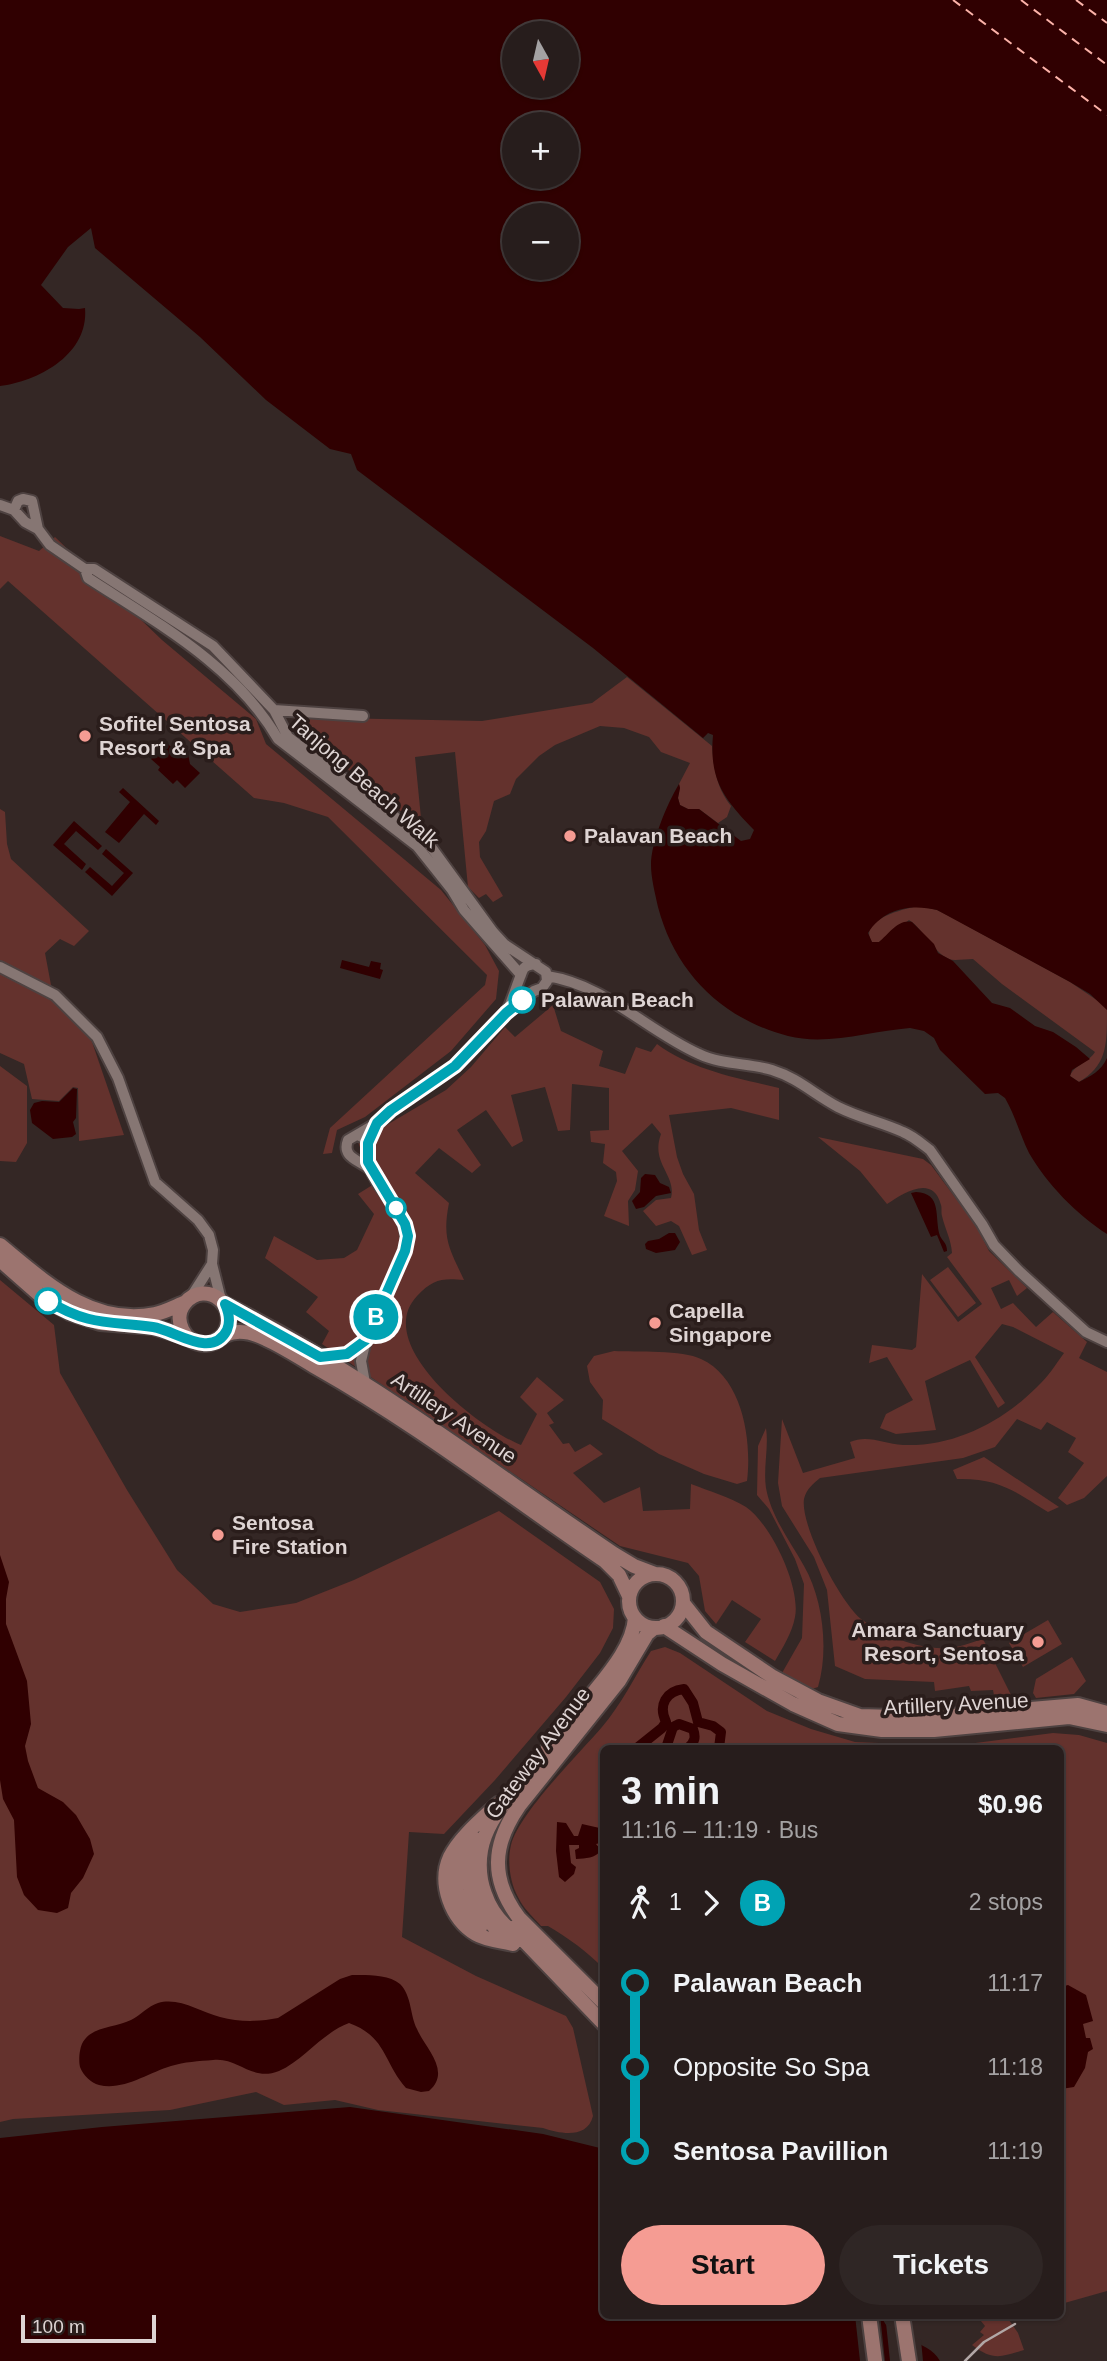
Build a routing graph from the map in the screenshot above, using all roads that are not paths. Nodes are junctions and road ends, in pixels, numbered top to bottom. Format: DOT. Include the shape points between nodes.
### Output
graph roads {
  1 [pos="0,505"];
  2 [pos="15,510"];
  3 [pos="38,529"];
  4 [pos="85,569"];
  5 [pos="178,631"];
  6 [pos="274,710"];
  7 [pos="363,716"];
  8 [pos="460,886"];
  9 [pos="461,904"];
  10 [pos="536,964"];
  11 [pos="0,967"];
  12 [pos="547,976"];
  13 [pos="521,977"];
  14 [pos="534,991"];
  15 [pos="506,1013"];
  16 [pos="377,1123"];
  17 [pos="358,1135"];
  18 [pos="364,1152"];
  19 [pos="0,1245"];
  20 [pos="0,1260"];
  21 [pos="212,1264"];
  22 [pos="187,1301"];
  23 [pos="223,1302"];
  24 [pos="223,1336"];
  25 [pos="187,1338"];
  26 [pos="366,1340"];
  27 [pos="1107,1342"];
  28 [pos="320,1357"];
  29 [pos="365,1383"];
  30 [pos="655,1574"];
  31 [pos="629,1596"];
  32 [pos="683,1603"];
  33 [pos="635,1618"];
  34 [pos="659,1627"];
  35 [pos="1107,1713"];
  36 [pos="1107,1725"];
  37 [pos="515,1790"];
  38 [pos="495,1818"];
  39 [pos="466,1836"];
  40 [pos="463,1871"];
  41 [pos="509,1940"];
  42 [pos="600,1999"];
  43 [pos="600,2020"];
  44 [pos="870,2319"];
  45 [pos="902,2319"];
  46 [pos="875,2361"];
  47 [pos="909,2361"];
  1 -- 2 [label="street"];
  2 -- 3 [label="street" via="24,522"];
  2 -- 3 [label="street" via="18,501 33,501"];
  3 -- 4 [label="street" via="50,545"];
  4 -- 5 [label="street" via="94,569"];
  4 -- 5 [label="street, Tanjong Beach Walk" via="88,578 160,626"];
  5 -- 6 [label="street, Tanjong Beach Walk" via="213,646"];
  5 -- 9 [label="street, Tanjong Beach Walk" via="263,714 278,739 417,846"];
  6 -- 7 [label="street"];
  6 -- 8 [label="street, Tanjong Beach Walk" via="288,737 426,841"];
  8 -- 9 [label="street"];
  8 -- 10 [label="street, Tanjong Beach Walk" via="504,944"];
  9 -- 13 [label="street, Tanjong Beach Walk"];
  10 -- 12 [label="street"];
  10 -- 13 [label="street" via="528,965"];
  11 -- 21 [label="street" via="55,995 97,1037 118,1078 155,1182 209,1235"];
  12 -- 14 [label="street" via="545,985"];
  12 -- 27 [label="street" via="564,978 616,1002 698,1054 784,1074 834,1105 920,1142 943,1168 994,1245 1086,1332"];
  13 -- 14 [label="street" via="523,986"];
  13 -- 15 [label="street"];
  14 -- 15 [label="street"];
  15 -- 16 [label="street" via="455,1066"];
  16 -- 17 [label="street"];
  16 -- 18 [label="street"];
  17 -- 18 [label="street" via="364,1138"];
  17 -- 18 [label="street" via="345,1147 350,1157"];
  18 -- 26 [label="street" via="408,1236"];
  19 -- 22 [label="street" via="51,1287 91,1308 153,1314"];
  20 -- 25 [label="street, Artillery Avenue" via="42,1297 71,1313 100,1323 153,1327"];
  21 -- 22 [label="street"];
  21 -- 23 [label="street"];
  22 -- 23 [label="street, Artillery Avenue" via="209,1294"];
  22 -- 25 [label="street" via="180,1324"];
  23 -- 24 [label="street" via="230,1321"];
  23 -- 28 [label="street, Artillery Avenue"];
  24 -- 25 [label="street, Artillery Avenue" via="206,1344"];
  24 -- 31 [label="street, Artillery Avenue" via="242,1332 266,1339 366,1396 605,1561 619,1574"];
  26 -- 28 [label="street" via="347,1354"];
  26 -- 29 [label="street" via="361,1361"];
  28 -- 29 [label="street, Artillery Avenue"];
  29 -- 30 [label="street, Artillery Avenue" via="614,1554"];
  30 -- 31 [label="street" via="635,1583"];
  30 -- 32 [label="street" via="676,1582"];
  31 -- 33 [label="street"];
  32 -- 34 [label="street, Gateway Avenue" via="679,1615"];
  32 -- 35 [label="street, Artillery Avenue" via="705,1632 753,1664 804,1695 860,1716 928,1718 1078,1705"];
  33 -- 34 [label="street"];
  33 -- 37 [label="street, Gateway Avenue" via="609,1674"];
  34 -- 36 [label="street, Artillery Avenue" via="809,1713 838,1724 925,1731 1069,1717"];
  34 -- 42 [label="street, Gateway Avenue" via="647,1634 619,1681 506,1824 498,1855 499,1881 509,1905"];
  37 -- 38 [label="street, Gateway Avenue"];
  37 -- 39 [label="street, Gateway Avenue"];
  38 -- 40 [label="street, Gateway Avenue" via="481,1831"];
  38 -- 41 [label="street, Gateway Avenue" via="488,1847 488,1880"];
  39 -- 40 [label="street, Gateway Avenue"];
  39 -- 41 [label="street, Gateway Avenue" via="446,1869 448,1897 470,1930 479,1936"];
  40 -- 41 [label="street, Gateway Avenue" via="468,1901"];
  41 -- 43 [label="street, Gateway Avenue" via="546,1965"];
  44 -- 46 [label="street"];
  45 -- 47 [label="street"];
}
